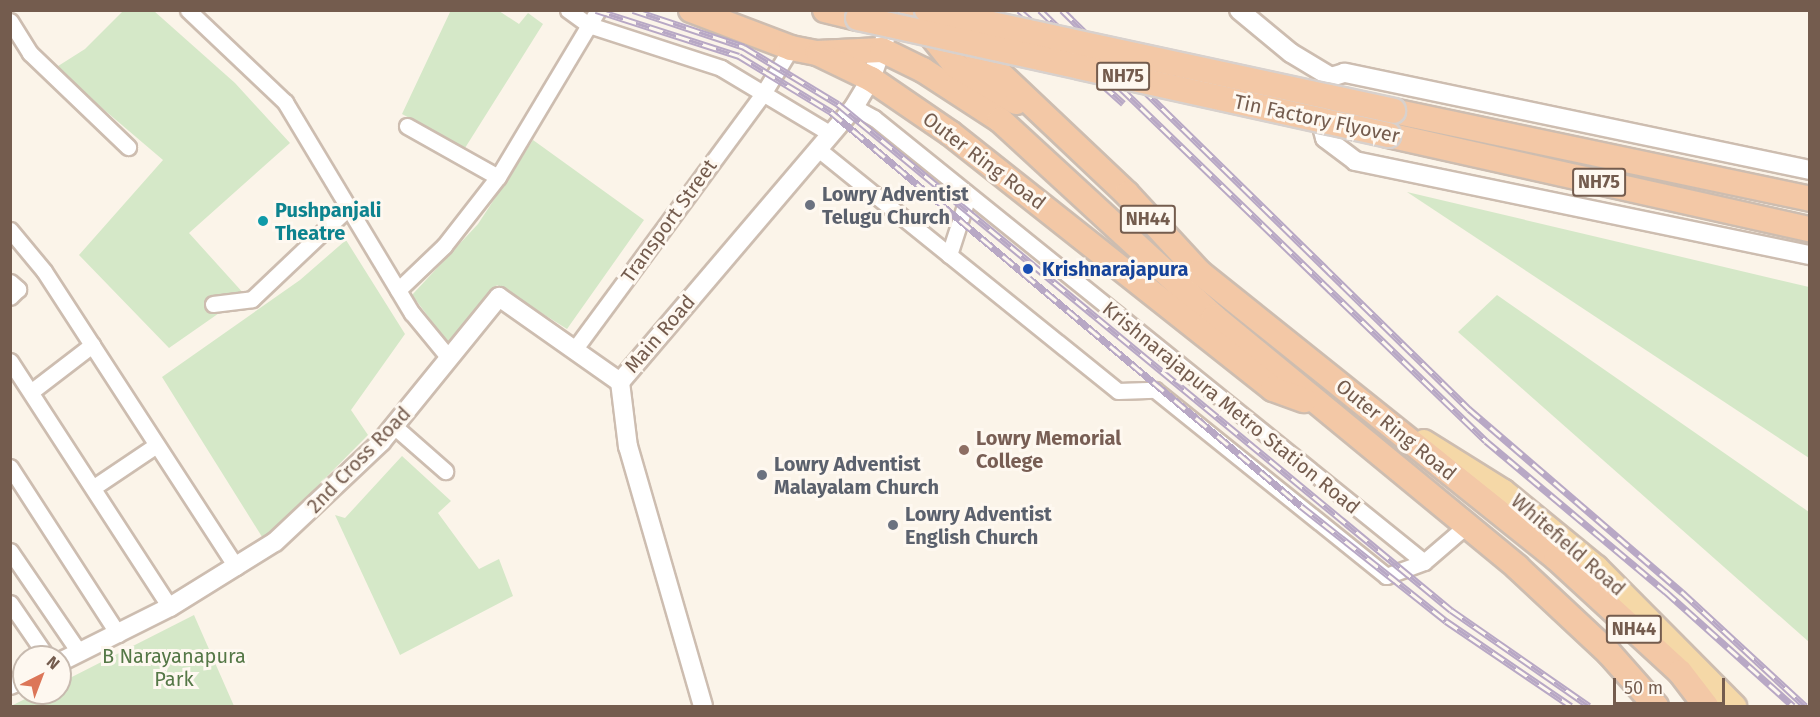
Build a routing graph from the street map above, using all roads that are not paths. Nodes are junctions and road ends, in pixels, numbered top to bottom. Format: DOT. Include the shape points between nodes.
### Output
graph roads {
  1 [pos="188,10"];
  2 [pos="568,10"];
  3 [pos="598,10"];
  4 [pos="691,10"];
  5 [pos="825,10"];
  6 [pos="895,10"];
  7 [pos="911,10"];
  8 [pos="927,10"];
  9 [pos="933,10"];
  10 [pos="1239,10"];
  11 [pos="10,21"];
  12 [pos="589,25"];
  13 [pos="791,48"];
  14 [pos="882,50"];
  15 [pos="818,53"];
  16 [pos="1331,77"];
  17 [pos="871,80"];
  18 [pos="764,92"];
  19 [pos="854,107"];
  20 [pos="407,126"];
  21 [pos="831,134"];
  22 [pos="128,147"];
  23 [pos="818,149"];
  24 [pos="1085,154"];
  25 [pos="1809,170"];
  26 [pos="498,177"];
  27 [pos="968,196"];
  28 [pos="1809,199"];
  29 [pos="348,208"];
  30 [pos="10,230"];
  31 [pos="1809,230"];
  32 [pos="949,255"];
  33 [pos="1809,255"];
  34 [pos="10,282"];
  35 [pos="398,290"];
  36 [pos="10,297"];
  37 [pos="213,304"];
  38 [pos="92,345"];
  39 [pos="574,350"];
  40 [pos="449,358"];
  41 [pos="10,361"];
  42 [pos="620,382"];
  43 [pos="32,391"];
  44 [pos="1317,405"];
  45 [pos="1377,412"];
  46 [pos="395,427"];
  47 [pos="155,446"];
  48 [pos="10,467"];
  49 [pos="445,471"];
  50 [pos="94,487"];
  51 [pos="1467,525"];
  52 [pos="10,551"];
  53 [pos="1424,562"];
  54 [pos="236,567"];
  55 [pos="10,603"];
  56 [pos="170,607"];
  57 [pos="118,634"];
  58 [pos="39,645"];
  59 [pos="80,652"];
  60 [pos="72,656"];
  61 [pos="703,706"];
  62 [pos="1656,706"];
  63 [pos="1706,706"];
  64 [pos="1736,706"];
  1 -- 29 [label="street" via="285,102"];
  2 -- 12 [label="street"];
  3 -- 12 [label="street"];
  4 -- 13 [label="highway, Outer Ring Road / NH44"];
  5 -- 31 [label="highway, Tin Factory Flyover / NH75, bridge"];
  6 -- 14 [label="street, Main Road"];
  7 -- 24 [label="highway, Outer Ring Road / NH44" via="956,66 1017,103 1059,144"];
  8 -- 28 [label="highway, Tin Factory Flyover / NH75, bridge"];
  9 -- 24 [label="highway, Outer Ring Road / NH44"];
  10 -- 16 [label="street" via="1291,53"];
  11 -- 22 [label="street" via="30,53"];
  12 -- 18 [label="street" via="721,68"];
  12 -- 26 [label="street"];
  13 -- 15 [label="highway, Outer Ring Road / NH44"];
  13 -- 18 [label="street, Transport Street"];
  14 -- 15 [label="highway, Outer Ring Road / NH44"];
  14 -- 17 [label="street, Main Road"];
  14 -- 44 [label="highway, Outer Ring Road / NH44" via="923,70 1000,120 1174,282"];
  15 -- 17 [label="highway, Outer Ring Road"];
  16 -- 25 [label="street" via="1344,73"];
  16 -- 33 [label="street" via="1317,108 1325,138 1355,161"];
  17 -- 19 [label="street, Main Road"];
  17 -- 44 [label="highway, Outer Ring Road" via="951,133 1273,388"];
  18 -- 21 [label="street"];
  18 -- 39 [label="street, Transport Street"];
  19 -- 21 [label="street, Main Road"];
  19 -- 27 [label="street, Krishnarajapura Metro Station Road" via="874,117"];
  20 -- 26 [label="street"];
  21 -- 23 [label="street, Main Road"];
  23 -- 32 [label="street"];
  23 -- 42 [label="street, Main Road"];
  24 -- 45 [label="highway, Outer Ring Road / NH44" via="1199,272"];
  26 -- 35 [label="street" via="444,246"];
  27 -- 32 [label="street"];
  27 -- 53 [label="street, Krishnarajapura Metro Station Road"];
  29 -- 35 [label="street"];
  29 -- 37 [label="street" via="252,299"];
  30 -- 38 [label="street"];
  32 -- 53 [label="street" via="1118,391 1155,390 1386,576"];
  34 -- 36 [label="street" via="18,289"];
  35 -- 40 [label="street"];
  38 -- 43 [label="street"];
  38 -- 47 [label="street"];
  39 -- 40 [label="street, 2nd Cross Road" via="499,297"];
  39 -- 42 [label="street, 2nd Cross Road"];
  40 -- 46 [label="street, 2nd Cross Road"];
  41 -- 43 [label="street"];
  42 -- 61 [label="street, Main Road" via="628,447"];
  43 -- 50 [label="street"];
  44 -- 51 [label="highway, Outer Ring Road / NH44"];
  45 -- 63 [label="highway, Outer Ring Road / NH44" via="1556,558 1680,672"];
  45 -- 64 [label="main road, Whitefield Road" via="1514,499 1597,567"];
  46 -- 49 [label="street"];
  46 -- 54 [label="street, 2nd Cross Road" via="308,514"];
  47 -- 50 [label="street"];
  47 -- 54 [label="street"];
  48 -- 57 [label="street"];
  50 -- 56 [label="street"];
  51 -- 53 [label="street"];
  51 -- 62 [label="highway, Outer Ring Road / NH44" via="1609,653"];
  52 -- 59 [label="street"];
  54 -- 56 [label="street, 2nd Cross Road"];
  55 -- 58 [label="street"];
  56 -- 57 [label="street, 2nd Cross Road"];
  57 -- 59 [label="street, 2nd Cross Road"];
  59 -- 60 [label="street, 2nd Cross Road"];
}
